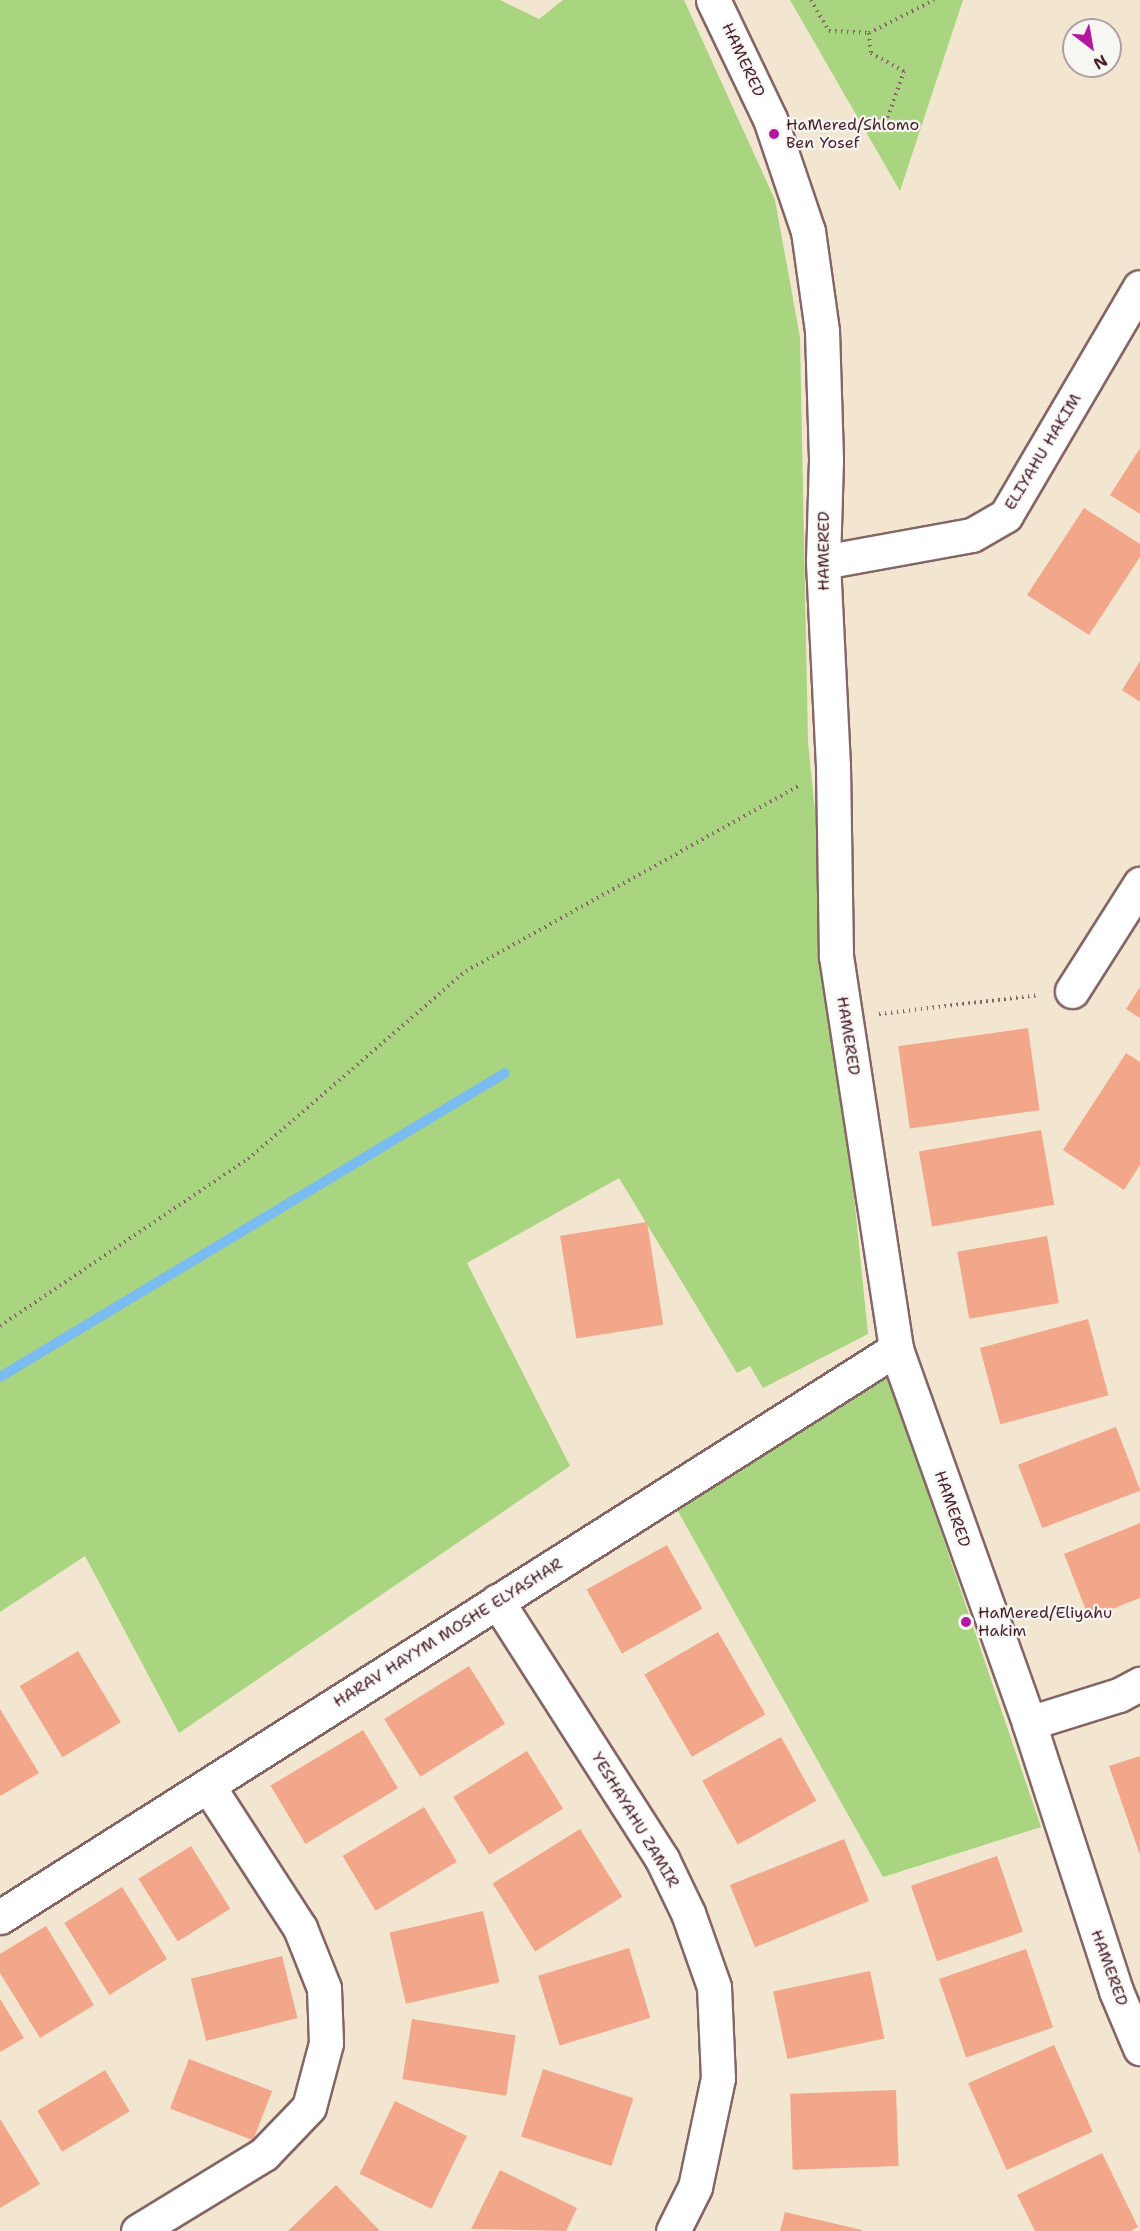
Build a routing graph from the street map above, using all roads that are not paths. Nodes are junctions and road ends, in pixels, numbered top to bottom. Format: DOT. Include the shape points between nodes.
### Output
graph roads {
  1 [pos="713,0"];
  2 [pos="1140,287"];
  3 [pos="823,562"];
  4 [pos="1140,884"];
  5 [pos="1072,991"];
  6 [pos="896,1349"];
  7 [pos="497,1601"];
  8 [pos="1140,1684"];
  9 [pos="1029,1723"];
  10 [pos="208,1786"];
  11 [pos="0,1917"];
  12 [pos="1128,1987"];
  13 [pos="1140,2048"];
  14 [pos="138,2231"];
  15 [pos="673,2231"];
  1 -- 3 [label="street, HAMERED" via="770,119 808,231 822,331 826,460"];
  2 -- 3 [label="street, ELIYAHU HAKIM" via="1006,515 972,535"];
  3 -- 6 [label="street, HAMERED" via="833,766 836,956"];
  4 -- 5 [label="street"];
  6 -- 7 [label="street, HARAV HAYYM MOSHE ELYASHAR"];
  6 -- 9 [label="street, HAMERED"];
  7 -- 10 [label="street, HARAV HAYYM MOSHE ELYASHAR"];
  7 -- 15 [label="street, YESHAYAHU ZAMIR" via="662,1859 688,1913 714,1987 718,2078 695,2187"];
  8 -- 9 [label="street" via="1119,1695"];
  9 -- 12 [label="street, HAMERED"];
  10 -- 11 [label="street, HARAV HAYYM MOSHE ELYASHAR"];
  10 -- 14 [label="street" via="300,1928 324,1988 326,2043 309,2107 264,2154"];
  12 -- 13 [label="street, HAMERED"];
}
